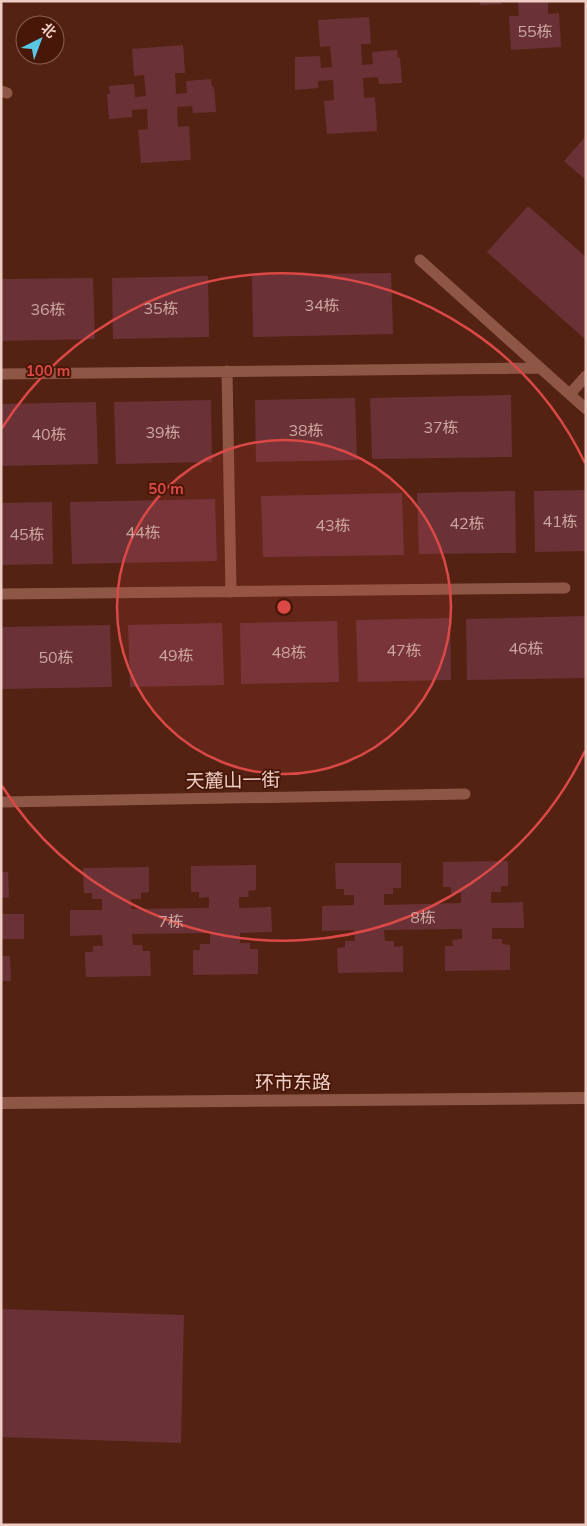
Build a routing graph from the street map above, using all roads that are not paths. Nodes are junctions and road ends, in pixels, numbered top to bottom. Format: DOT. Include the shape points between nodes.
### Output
graph roads {
  1 [pos="420,260"];
  2 [pos="540,368"];
  3 [pos="227,372"];
  4 [pos="1,374"];
  5 [pos="586,376"];
  6 [pos="570,394"];
  7 [pos="586,408"];
  8 [pos="565,588"];
  9 [pos="231,592"];
  10 [pos="1,594"];
  11 [pos="465,794"];
  12 [pos="1,802"];
  13 [pos="586,1098"];
  14 [pos="1,1103"];
  1 -- 2 [label="lane"];
  2 -- 3 [label="lane"];
  2 -- 6 [label="lane"];
  3 -- 4 [label="lane"];
  3 -- 9 [label="lane"];
  5 -- 6 [label="lane"];
  6 -- 7 [label="lane"];
  8 -- 9 [label="lane"];
  9 -- 10 [label="lane"];
  11 -- 12 [label="lane, 天麓山一街"];
  13 -- 14 [label="street, 环市东路"];
}
